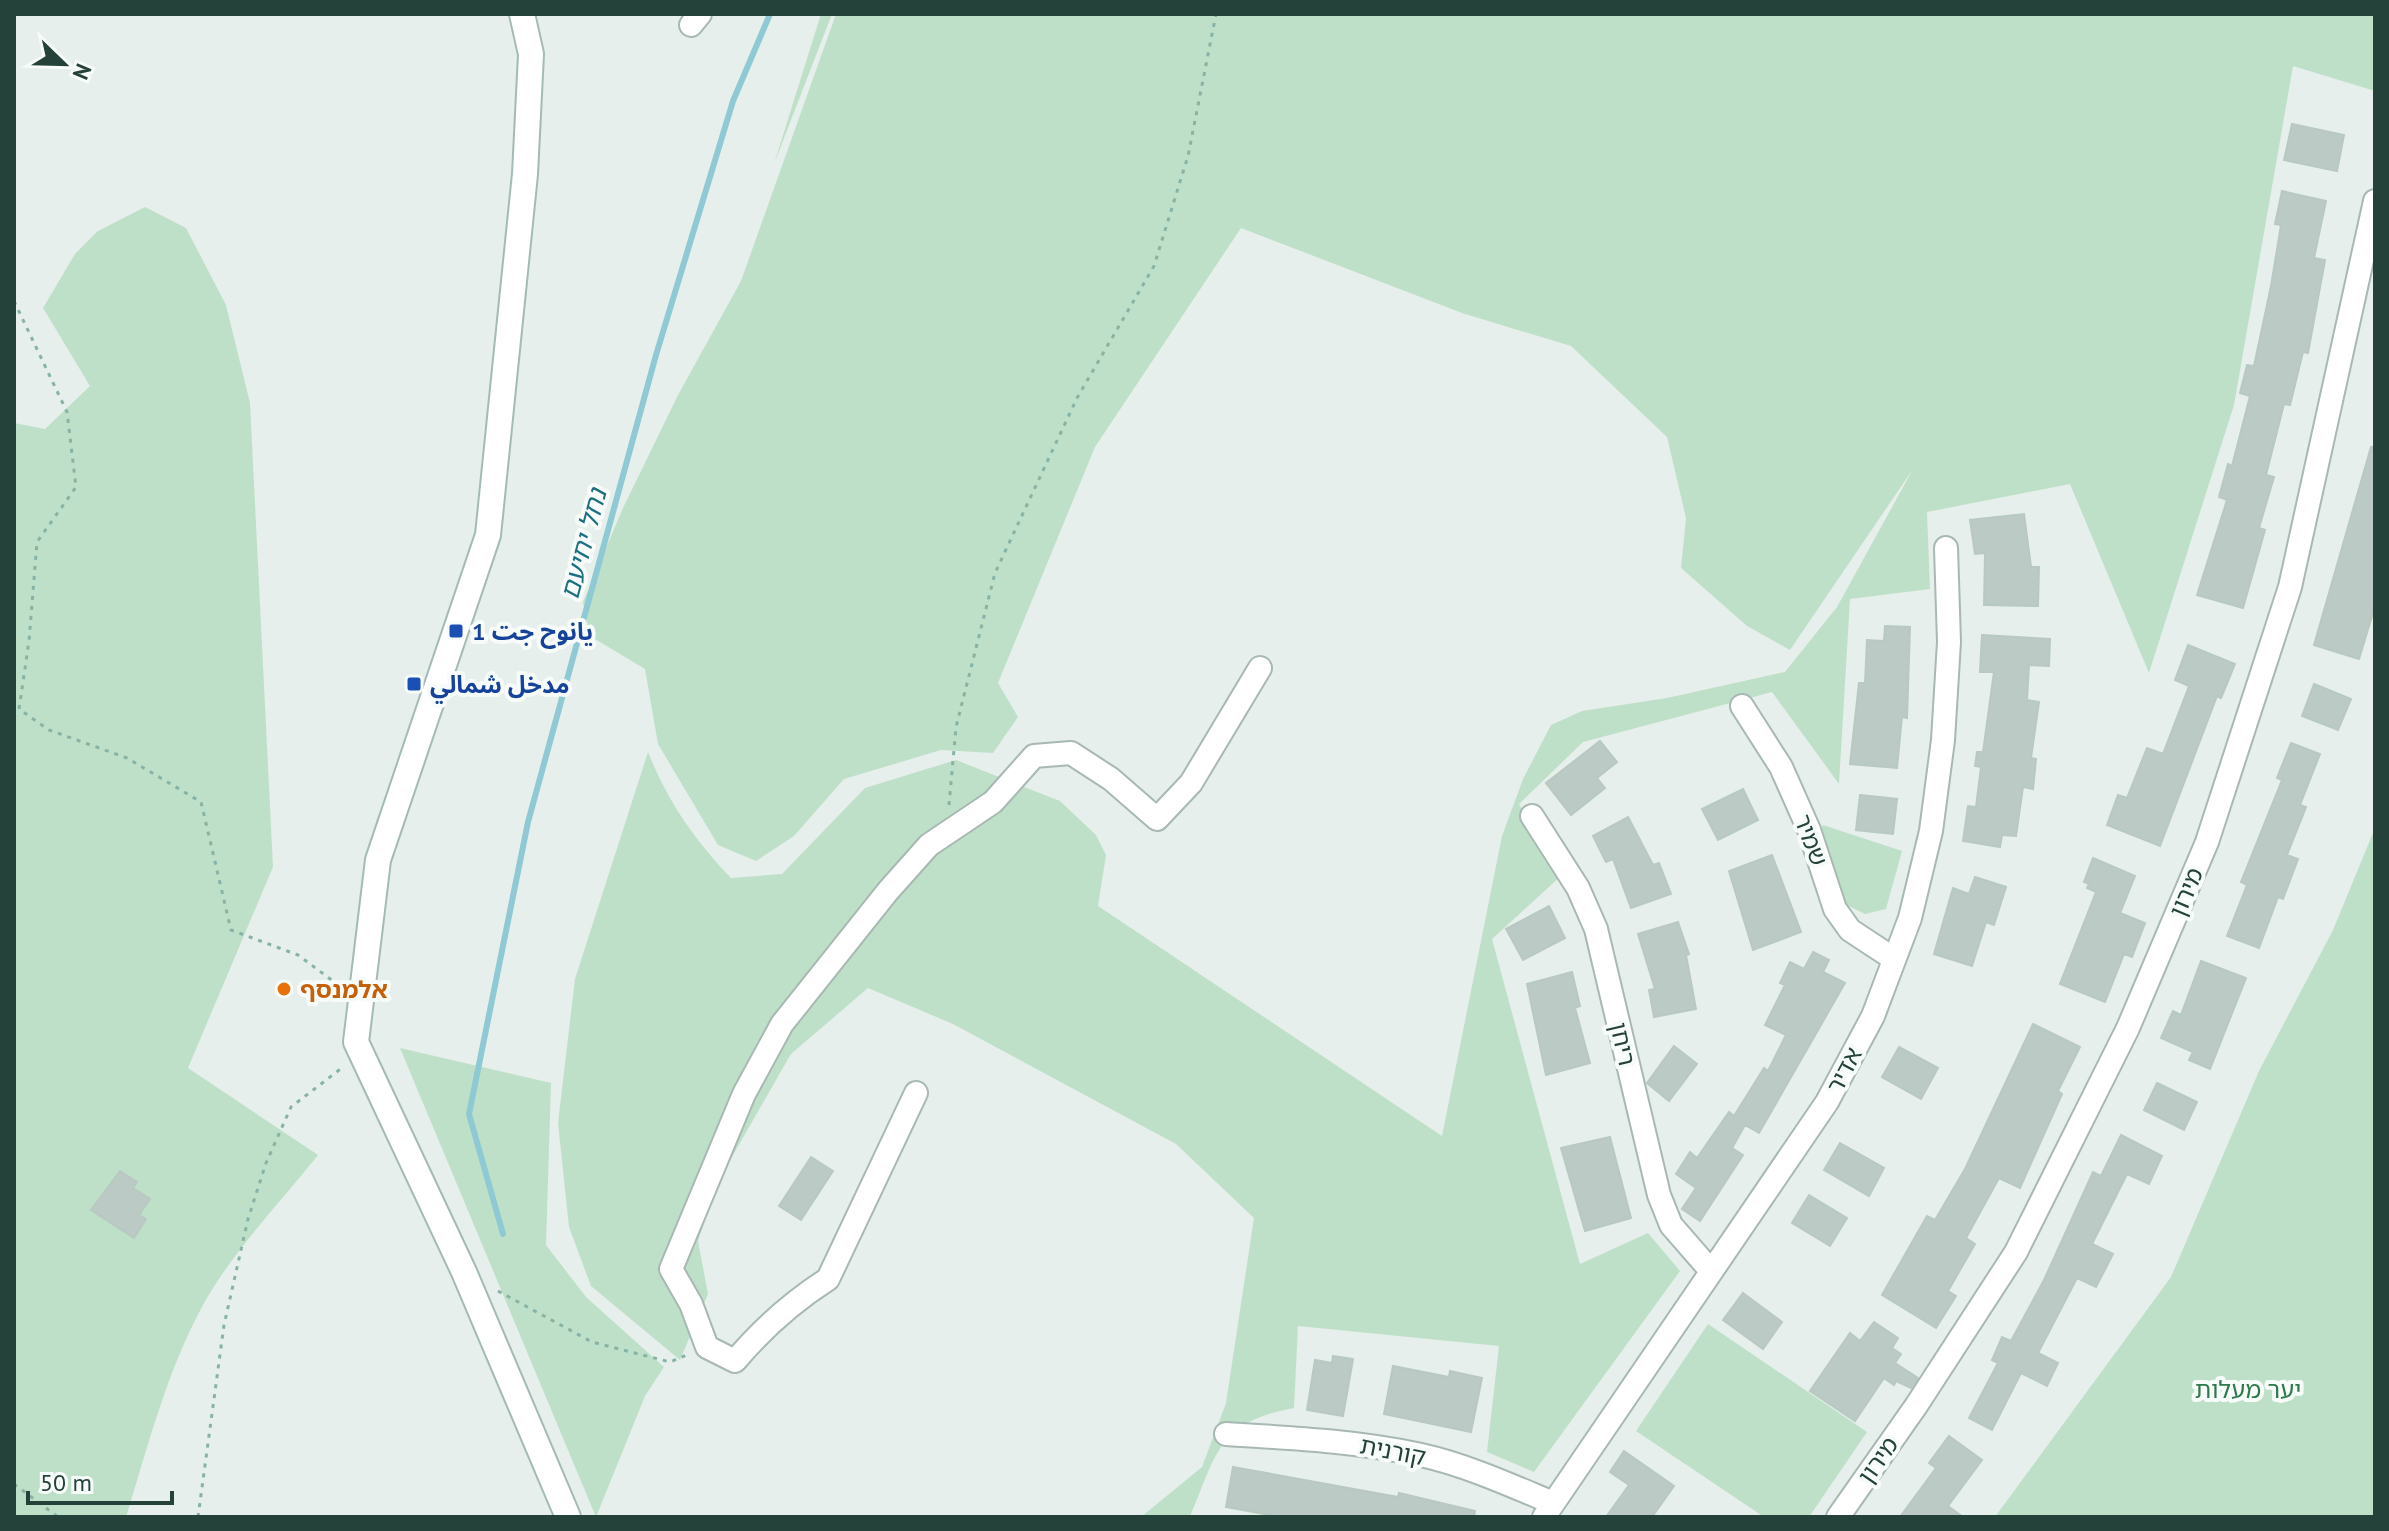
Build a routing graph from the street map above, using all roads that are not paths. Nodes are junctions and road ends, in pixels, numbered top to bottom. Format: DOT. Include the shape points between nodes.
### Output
graph roads {
  1 [pos="522,14"];
  2 [pos="2375,201"];
  3 [pos="1946,548"];
  4 [pos="1260,668"];
  5 [pos="1742,706"];
  6 [pos="1532,816"];
  7 [pos="1894,959"];
  8 [pos="916,1093"];
  9 [pos="1711,1271"];
  10 [pos="1226,1434"];
  11 [pos="1549,1510"];
  12 [pos="568,1517"];
  13 [pos="1838,1517"];
  1 -- 12 [label="main road" via="531,54 525,174 488,535 378,860 356,1042 464,1272"];
  2 -- 13 [label="street, מירון" via="2290,587 2207,842 2128,1028 2016,1252"];
  3 -- 7 [label="street, אדיר" via="1949,642 1943,740 1931,831"];
  4 -- 8 [label="street" via="1191,783 1157,819 1071,753 1034,756 993,802 929,845 888,891 782,1024 744,1094 671,1269 707,1347 735,1361 758,1333 828,1279"];
  5 -- 7 [label="street, שמיר" via="1809,830 1835,909 1850,930"];
  6 -- 9 [label="street, ריחן" via="1578,888 1596,929 1663,1205 1671,1225"];
  7 -- 9 [label="street, אדיר" via="1873,1016 1827,1102"];
  9 -- 11 [label="street, אדיר"];
  10 -- 11 [label="street, קורנית" via="1341,1441 1423,1455 1489,1476"];
}
